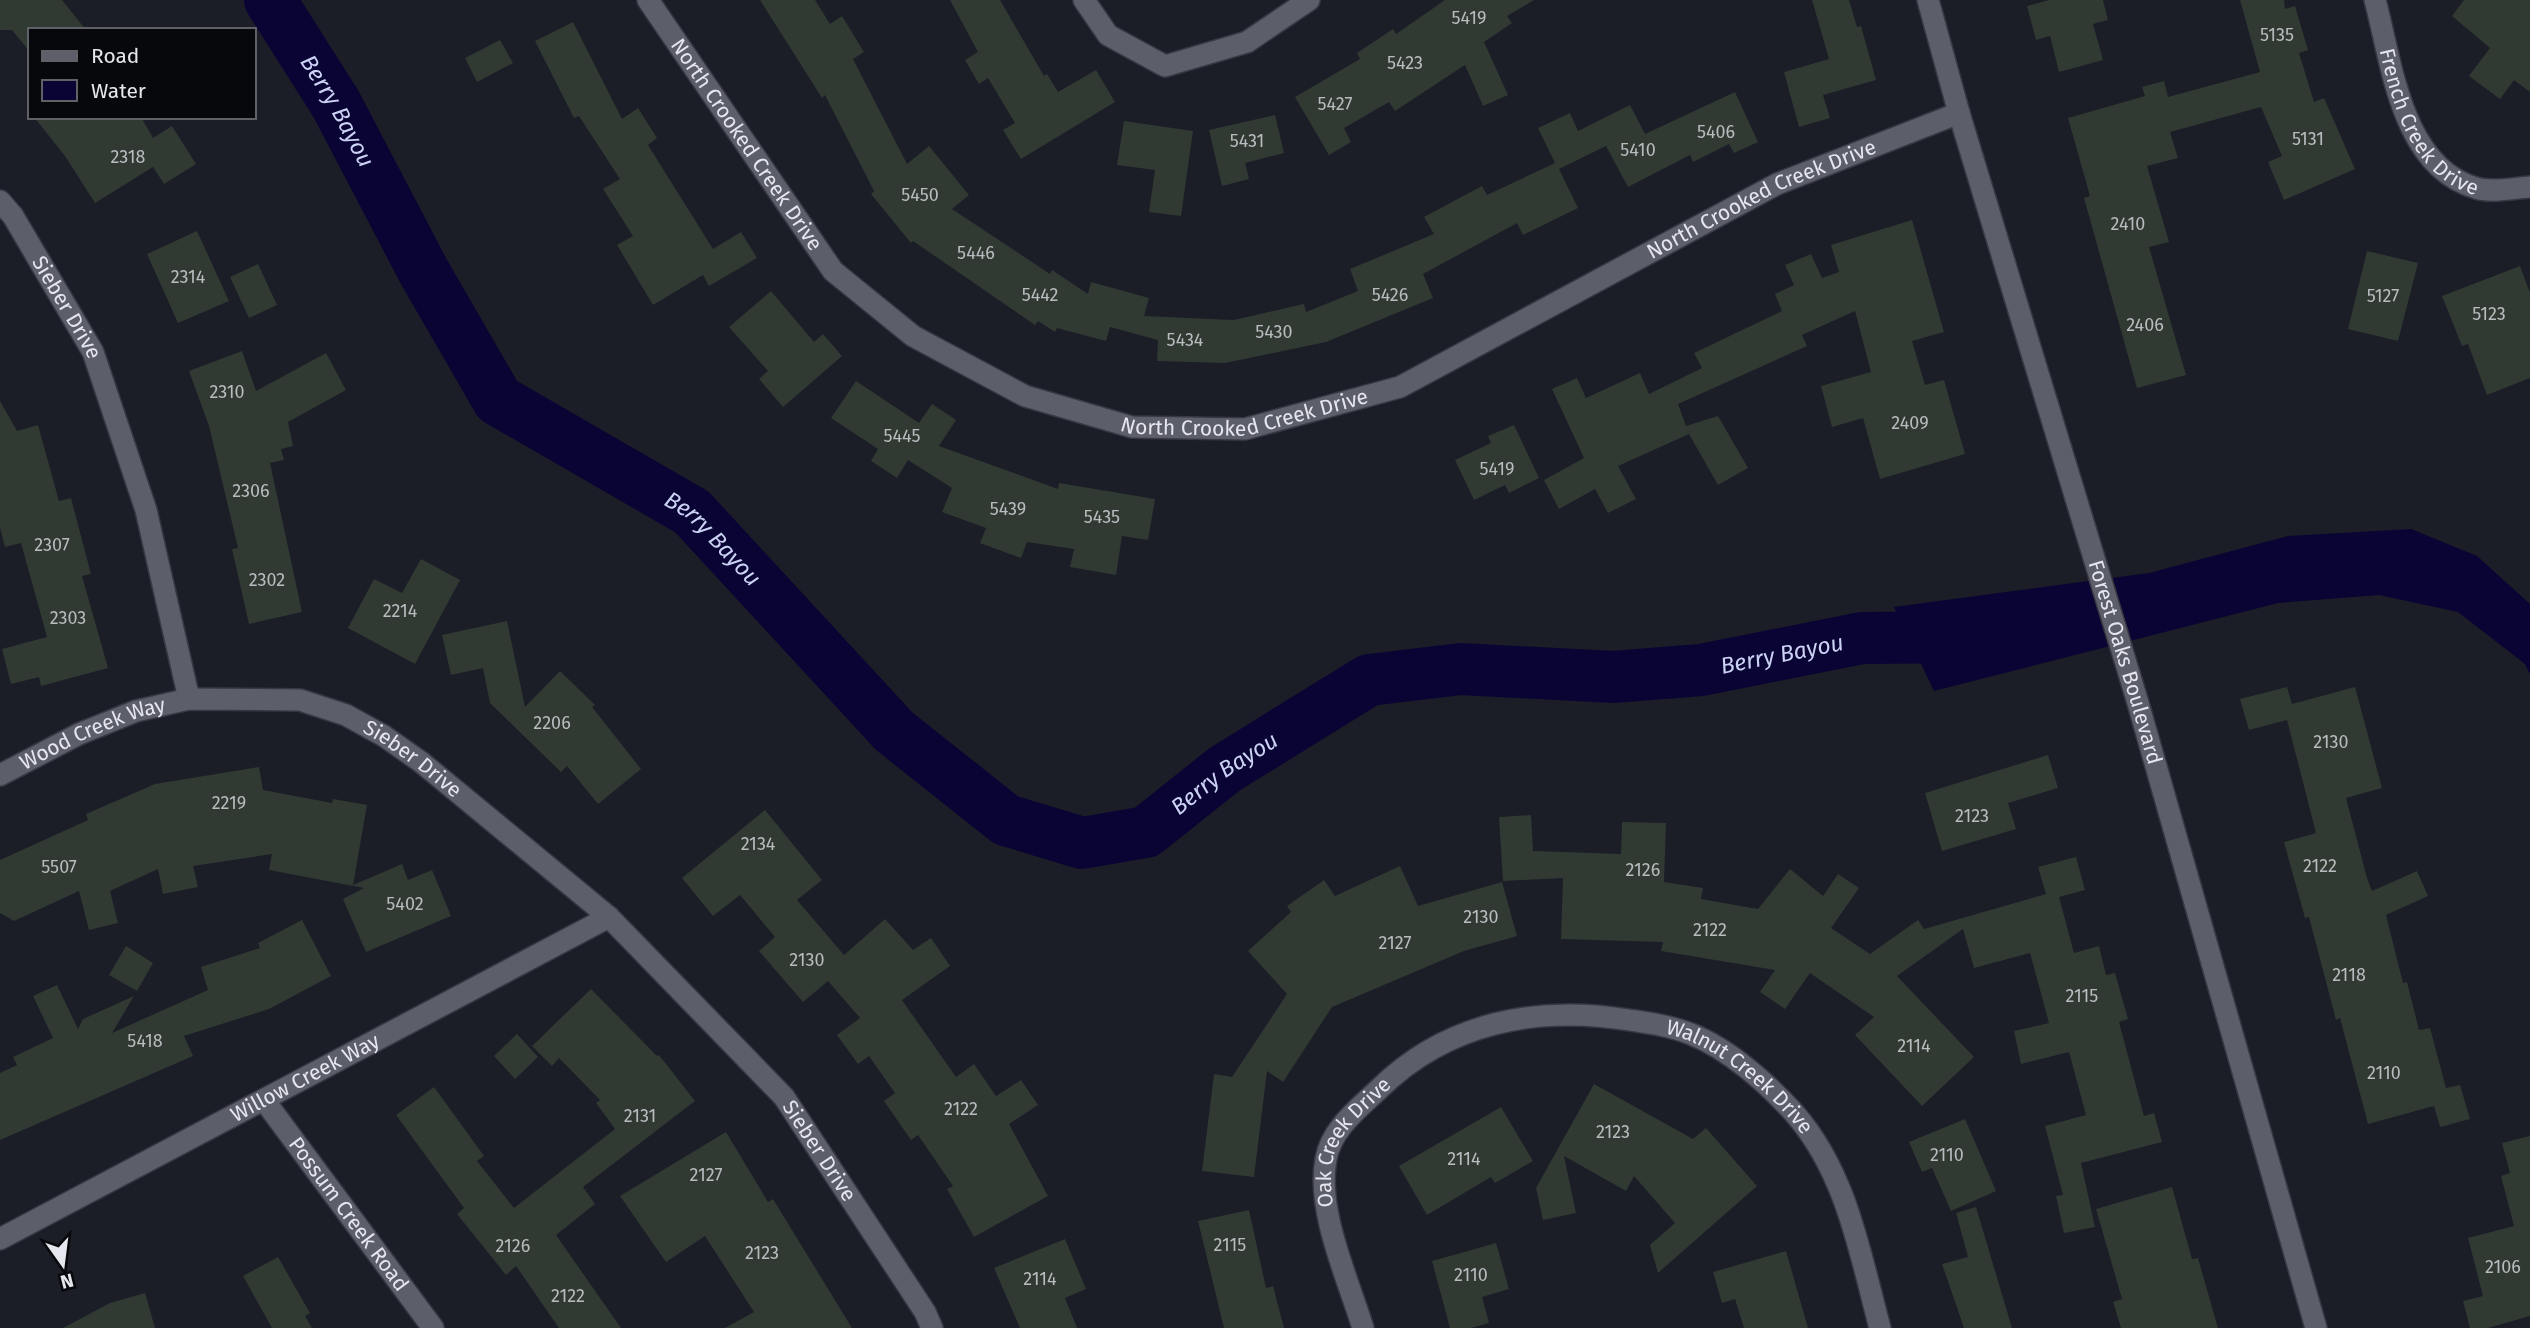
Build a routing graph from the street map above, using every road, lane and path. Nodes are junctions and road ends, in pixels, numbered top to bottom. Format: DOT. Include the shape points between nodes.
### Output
graph roads {
  1 [pos="648,0"];
  2 [pos="1084,0"];
  3 [pos="1309,0"];
  4 [pos="1928,0"];
  5 [pos="2375,0"];
  6 [pos="1959,113"];
  7 [pos="2530,187"];
  8 [pos="4,214"];
  9 [pos="189,699"];
  10 [pos="0,775"];
  11 [pos="609,916"];
  12 [pos="1458,1035"];
  13 [pos="264,1100"];
  14 [pos="0,1239"];
  15 [pos="433,1328"];
  16 [pos="932,1328"];
  17 [pos="1363,1328"];
  18 [pos="1880,1328"];
  19 [pos="2316,1328"];
  1 -- 6 [label="street, North Crooked Creek Drive" via="833,271 913,336 1025,396 1132,427 1245,429 1400,387 1777,184"];
  2 -- 3 [label="street" via="1108,35 1165,66 1247,42"];
  4 -- 6 [label="street, Forest Oaks Boulevard"];
  5 -- 7 [label="street, French Creek Drive" via="2411,130 2434,161 2477,188"];
  6 -- 19 [label="street, Forest Oaks Boulevard" via="2138,702"];
  8 -- 9 [label="street, Sieber Drive" via="93,352 146,510"];
  9 -- 10 [label="street, Wood Creek Way" via="136,711"];
  9 -- 11 [label="street, Sieber Drive" via="300,700 346,715 421,762"];
  11 -- 13 [label="street, Willow Creek Way"];
  11 -- 16 [label="street, Sieber Drive" via="784,1097"];
  12 -- 17 [label="street, Oak Creek Drive" via="1421,1053 1385,1083 1339,1128 1326,1157 1331,1227"];
  12 -- 18 [label="street, Walnut Creek Drive" via="1507,1019 1555,1013 1601,1015 1691,1034 1725,1053 1795,1114 1825,1154 1845,1201"];
  13 -- 14 [label="street, Willow Creek Way"];
  13 -- 15 [label="street, Possum Creek Road"];
}
